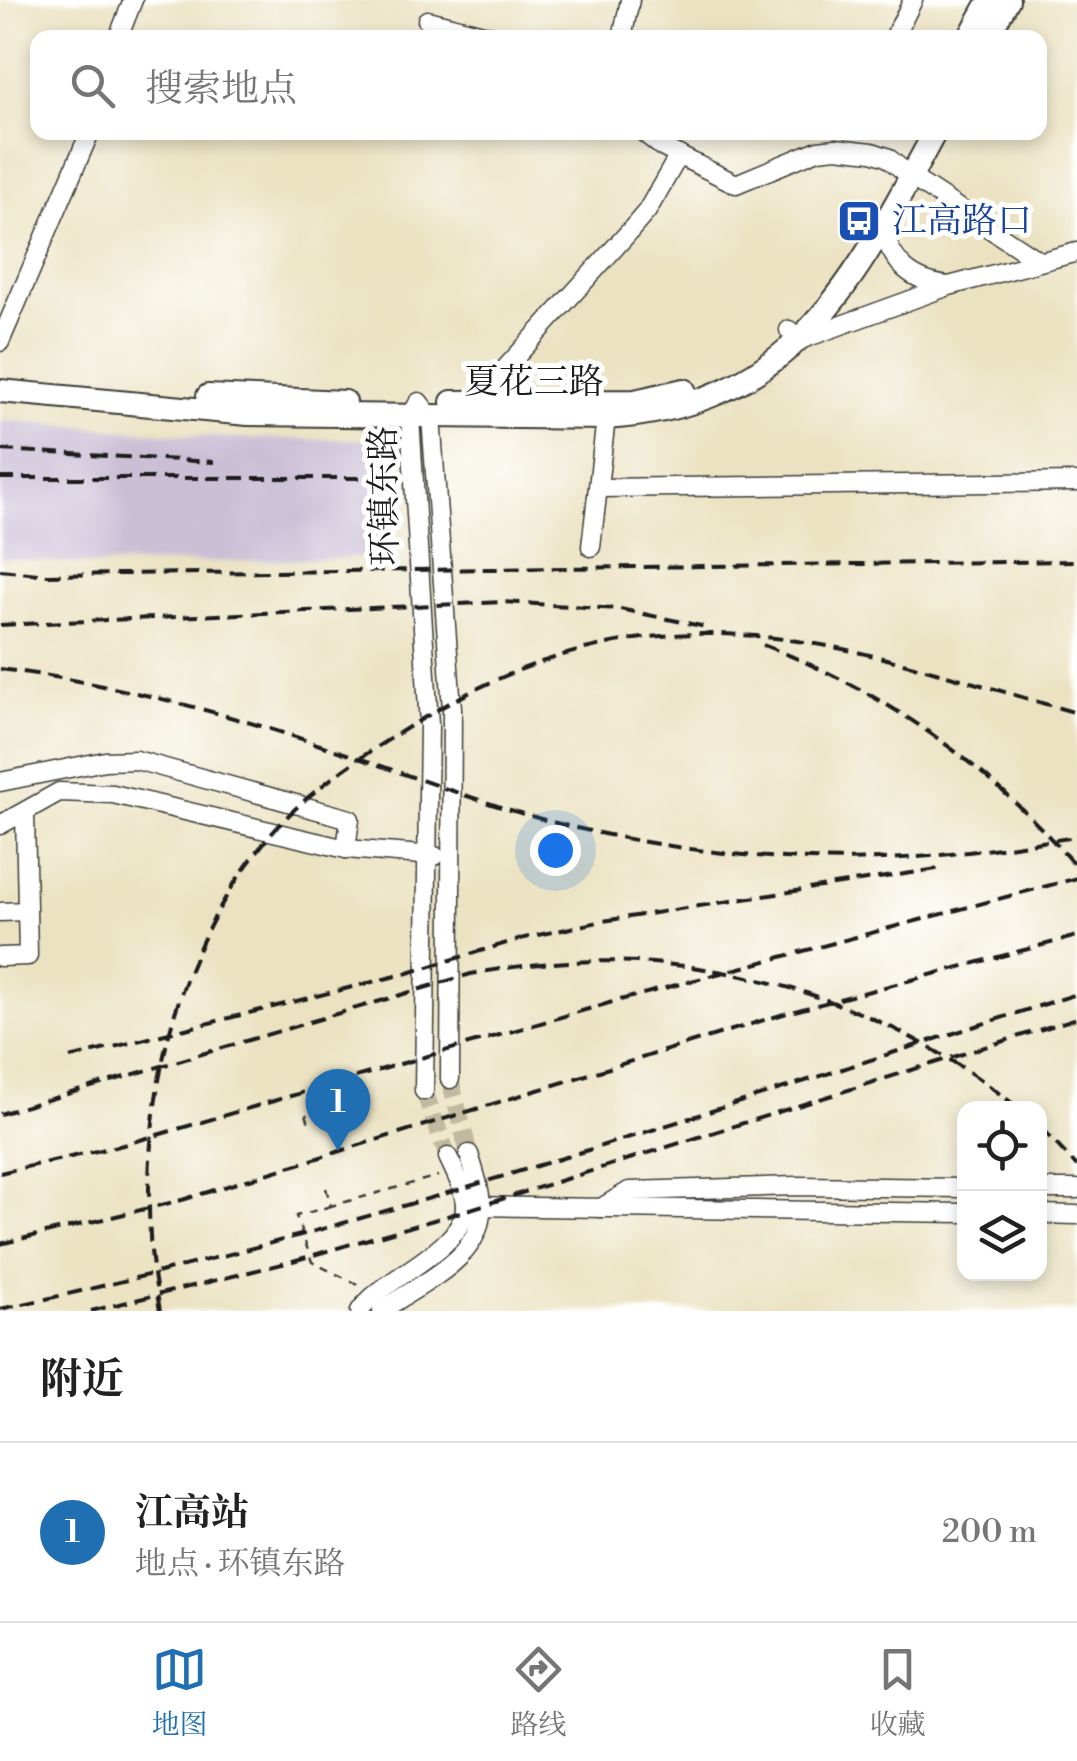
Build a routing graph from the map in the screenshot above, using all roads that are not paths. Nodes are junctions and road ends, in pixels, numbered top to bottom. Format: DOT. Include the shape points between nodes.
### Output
graph roads {
  1 [pos="132,0"];
  2 [pos="630,0"];
  3 [pos="913,0"];
  4 [pos="990,0"];
  5 [pos="1008,0"];
  6 [pos="427,20"];
  7 [pos="121,30"];
  8 [pos="466,30"];
  9 [pos="624,30"];
  10 [pos="898,30"];
  11 [pos="973,30"];
  12 [pos="991,30"];
  13 [pos="87,140"];
  14 [pos="655,140"];
  15 [pos="915,140"];
  16 [pos="929,140"];
  17 [pos="866,142"];
  18 [pos="680,156"];
  19 [pos="905,171"];
  20 [pos="882,228"];
  21 [pos="1077,252"];
  22 [pos="1039,260"];
  23 [pos="948,286"];
  24 [pos="794,335"];
  25 [pos="0,342"];
  26 [pos="0,377"];
  27 [pos="0,392"];
  28 [pos="475,402"];
  29 [pos="420,412"];
  30 [pos="606,418"];
  31 [pos="1077,482"];
  32 [pos="600,488"];
  33 [pos="591,547"];
  34 [pos="0,782"];
  35 [pos="24,813"];
  36 [pos="0,826"];
  37 [pos="346,848"];
  38 [pos="426,855"];
  39 [pos="450,857"];
  40 [pos="27,911"];
  41 [pos="0,912"];
  42 [pos="0,957"];
  43 [pos="450,1079"];
  44 [pos="424,1091"];
  45 [pos="469,1154"];
  46 [pos="451,1164"];
  47 [pos="957,1188"];
  48 [pos="1047,1188"];
  49 [pos="1077,1189"];
  50 [pos="473,1205"];
  51 [pos="600,1208"];
  52 [pos="957,1213"];
  53 [pos="1047,1214"];
  54 [pos="1077,1214"];
  55 [pos="378,1302"];
  56 [pos="360,1311"];
  1 -- 7 [label="street"];
  2 -- 9 [label="street"];
  3 -- 10 [label="street"];
  4 -- 11 [label="main road"];
  5 -- 12 [label="main road"];
  6 -- 8 [label="street"];
  13 -- 25 [label="street"];
  14 -- 18 [label="street"];
  15 -- 19 [label="main road, 夏花三路"];
  16 -- 19 [label="main road, 夏花三路"];
  17 -- 18 [label="street" via="818,150 736,184"];
  17 -- 19 [label="street"];
  18 -- 28 [label="street" via="630,232"];
  19 -- 20 [label="main road, 夏花三路"];
  19 -- 22 [label="street"];
  19 -- 24 [label="main road, 夏花三路"];
  20 -- 23 [label="street" via="902,270"];
  20 -- 24 [label="main road, 夏花三路" via="832,306"];
  21 -- 22 [label="street"];
  22 -- 23 [label="street"];
  23 -- 24 [label="street"];
  24 -- 28 [label="main road, 夏花三路" via="722,376 662,397"];
  24 -- 30 [label="main road, 夏花三路" via="749,378 702,400 657,414"];
  26 -- 29 [label="main road, 夏花三路"];
  27 -- 29 [label="main road, 夏花三路" via="248,414"];
  28 -- 29 [label="main road, 夏花三路"];
  29 -- 30 [label="main road, 夏花三路"];
  29 -- 38 [label="street, 环镇东路"];
  29 -- 39 [label="street, 环镇东路" via="452,709"];
  30 -- 32 [label="street"];
  31 -- 32 [label="street"];
  32 -- 33 [label="street"];
  34 -- 37 [label="street" via="136,760 350,819"];
  35 -- 36 [label="street"];
  35 -- 37 [label="street" via="59,792 113,794"];
  35 -- 40 [label="street"];
  37 -- 38 [label="street"];
  38 -- 39 [label="street"];
  38 -- 44 [label="street, 环镇东路"];
  39 -- 43 [label="street, 环镇东路"];
  40 -- 41 [label="street"];
  40 -- 42 [label="street" via="28,956"];
  45 -- 50 [label="street"];
  46 -- 50 [label="street"];
  47 -- 51 [label="street" via="630,1191"];
  48 -- 49 [label="street"];
  50 -- 51 [label="street"];
  50 -- 55 [label="street" via="448,1239"];
  51 -- 52 [label="street"];
  53 -- 54 [label="street"];
  55 -- 56 [label="street"];
}
